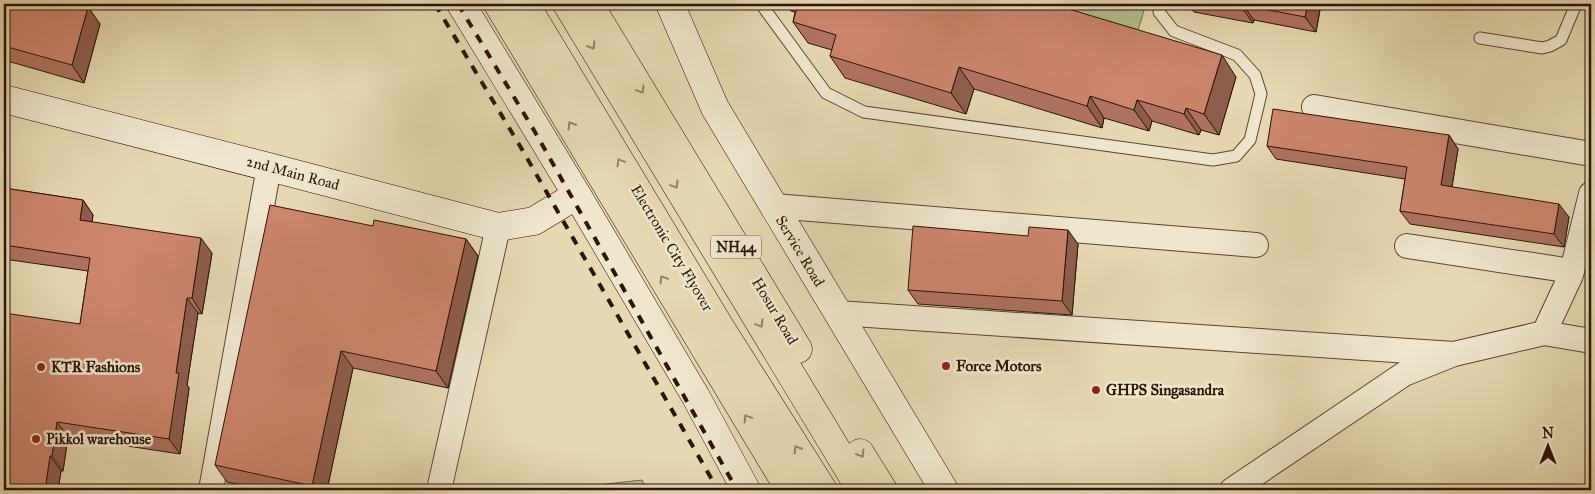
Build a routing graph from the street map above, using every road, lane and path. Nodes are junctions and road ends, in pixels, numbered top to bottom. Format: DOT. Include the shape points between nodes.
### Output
graph roads {
  1 [pos="461,4"];
  2 [pos="498,4"];
  3 [pos="525,4"];
  4 [pos="567,4"];
  5 [pos="589,4"];
  6 [pos="670,4"];
  7 [pos="760,4"];
  8 [pos="1161,4"];
  9 [pos="1576,4"];
  10 [pos="1480,38"];
  11 [pos="4,99"];
  12 [pos="1314,107"];
  13 [pos="1591,154"];
  14 [pos="269,167"];
  15 [pos="1591,194"];
  16 [pos="576,195"];
  17 [pos="774,206"];
  18 [pos="498,227"];
  19 [pos="1256,245"];
  20 [pos="1407,246"];
  21 [pos="1572,272"];
  22 [pos="838,314"];
  23 [pos="1544,333"];
  24 [pos="1591,341"];
  25 [pos="1454,354"];
  26 [pos="211,490"];
  27 [pos="439,490"];
  28 [pos="746,490"];
  29 [pos="790,490"];
  30 [pos="823,490"];
  31 [pos="861,490"];
  32 [pos="882,490"];
  33 [pos="944,490"];
  34 [pos="1232,490"];
  1 -- 16 [label="street"];
  29 -- 2 [label="highway, one-way"];
  30 -- 3 [label="highway, Electronic City Flyover, one-way" via="720,327"];
  4 -- 31 [label="highway, one-way"];
  5 -- 32 [label="highway, Hosur Road / NH44, one-way"];
  6 -- 17 [label="street, Service Road" via="715,108"];
  7 -- 8 [label="lane" via="826,93 864,112 1213,160 1236,156 1250,140 1261,94 1255,75 1237,55 1174,31 1159,12"];
  9 -- 10 [label="lane" via="1561,40 1550,46 1542,48"];
  11 -- 14 [label="street, 2nd Main Road"];
  12 -- 13 [label="street"];
  14 -- 18 [label="street, 2nd Main Road"];
  14 -- 26 [label="street"];
  15 -- 21 [label="street"];
  16 -- 18 [label="street, 2nd Main Road" via="534,220"];
  16 -- 28 [label="street" via="696,397"];
  17 -- 19 [label="street"];
  17 -- 22 [label="street, Service Road"];
  18 -- 27 [label="street"];
  20 -- 21 [label="street"];
  21 -- 23 [label="street"];
  22 -- 25 [label="street"];
  22 -- 33 [label="street, Service Road"];
  23 -- 24 [label="street"];
  23 -- 25 [label="street"];
  25 -- 34 [label="street" via="1404,374"];
}
